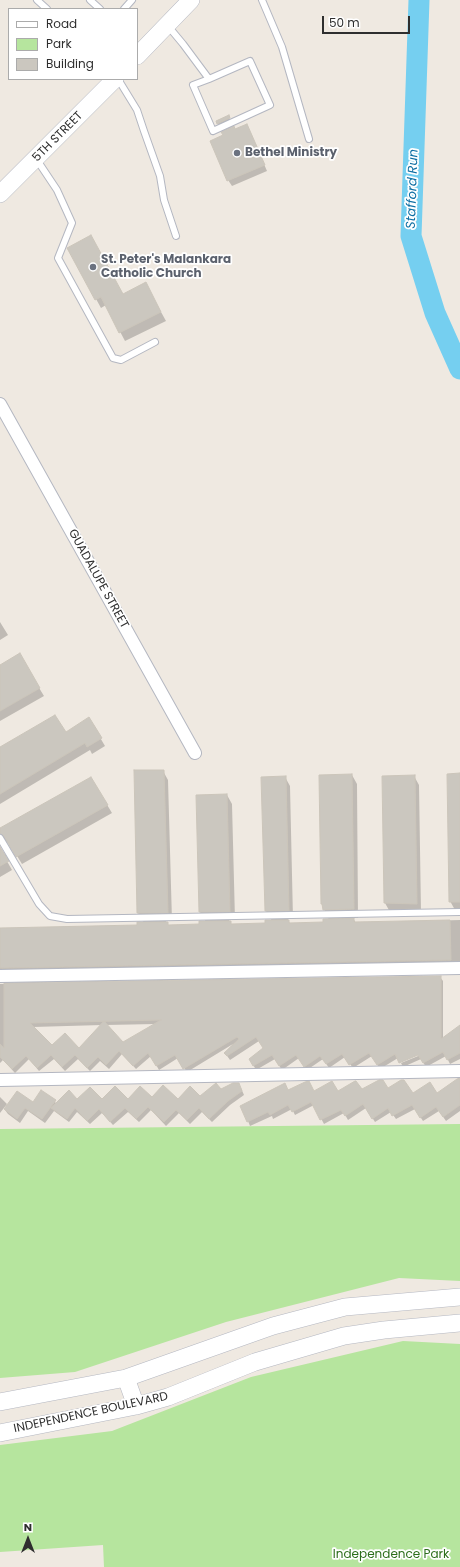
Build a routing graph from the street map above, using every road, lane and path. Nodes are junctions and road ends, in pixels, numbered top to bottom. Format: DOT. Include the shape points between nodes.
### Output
graph roads {
  1 [pos="37,0"];
  2 [pos="90,0"];
  3 [pos="132,0"];
  4 [pos="191,0"];
  5 [pos="262,0"];
  6 [pos="46,8"];
  7 [pos="99,8"];
  8 [pos="125,8"];
  9 [pos="167,25"];
  10 [pos="139,51"];
  11 [pos="209,79"];
  12 [pos="114,80"];
  13 [pos="119,80"];
  14 [pos="309,139"];
  15 [pos="36,159"];
  16 [pos="0,194"];
  17 [pos="176,236"];
  18 [pos="155,342"];
  19 [pos="0,404"];
  20 [pos="195,753"];
  21 [pos="0,838"];
  22 [pos="460,912"];
  23 [pos="460,968"];
  24 [pos="0,976"];
  25 [pos="460,1071"];
  26 [pos="0,1080"];
  27 [pos="460,1298"];
  28 [pos="460,1323"];
  29 [pos="126,1378"];
  30 [pos="0,1402"];
  31 [pos="136,1406"];
  32 [pos="0,1434"];
  1 -- 6 [label="lane"];
  2 -- 7 [label="lane"];
  3 -- 8 [label="lane"];
  4 -- 9 [label="main road"];
  5 -- 14 [label="lane" via="282,47"];
  9 -- 10 [label="main road"];
  9 -- 11 [label="lane"];
  11 -- 11 [label="lane" via="250,61 270,105 213,131 193,85"];
  12 -- 15 [label="main road, 5TH STREET"];
  13 -- 17 [label="lane" via="137,110 160,176 164,200"];
  15 -- 16 [label="main road, 5TH STREET"];
  15 -- 18 [label="lane" via="57,190 72,223 58,258 113,358 121,360"];
  19 -- 20 [label="street, GUADALUPE STREET"];
  21 -- 22 [label="lane" via="39,904 50,916 67,919"];
  23 -- 24 [label="street"];
  25 -- 26 [label="street"];
  27 -- 29 [label="main road" via="345,1307 273,1326"];
  28 -- 31 [label="main road, INDEPENDENCE BOULEVARD" via="344,1336 255,1362 168,1397"];
  29 -- 30 [label="main road"];
  29 -- 31 [label="main road"];
  31 -- 32 [label="main road, INDEPENDENCE BOULEVARD"];
}
